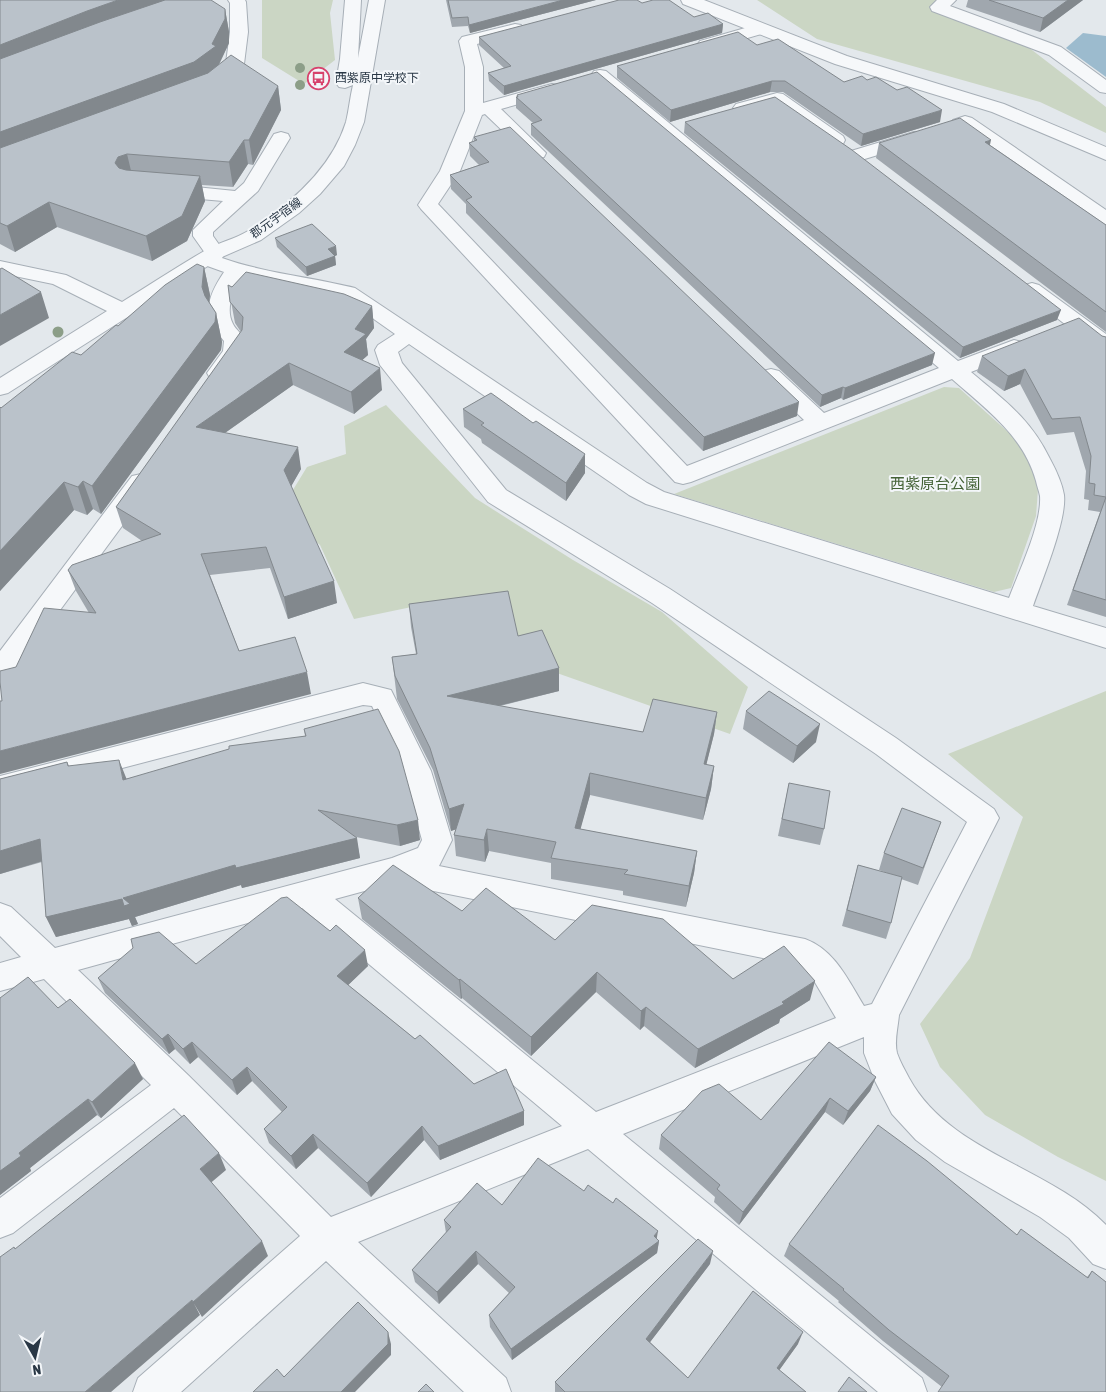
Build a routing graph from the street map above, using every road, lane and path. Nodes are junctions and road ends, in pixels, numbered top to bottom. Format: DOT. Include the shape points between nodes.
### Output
graph roads {
  1 [pos="236,0"];
  2 [pos="353,0"];
  3 [pos="378,0"];
  4 [pos="689,0"];
  5 [pos="948,0"];
  6 [pos="528,26"];
  7 [pos="760,29"];
  8 [pos="691,49"];
  9 [pos="1106,88"];
  10 [pos="198,95"];
  11 [pos="481,109"];
  12 [pos="339,111"];
  13 [pos="722,114"];
  14 [pos="281,138"];
  15 [pos="1106,154"];
  16 [pos="858,155"];
  17 [pos="873,167"];
  18 [pos="553,169"];
  19 [pos="305,172"];
  20 [pos="152,189"];
  21 [pos="240,197"];
  22 [pos="1106,219"];
  23 [pos="210,256"];
  24 [pos="0,266"];
  25 [pos="237,270"];
  26 [pos="1014,275"];
  27 [pos="123,311"];
  28 [pos="409,334"];
  29 [pos="1030,341"];
  30 [pos="1106,346"];
  31 [pos="756,361"];
  32 [pos="955,370"];
  33 [pos="0,388"];
  34 [pos="206,389"];
  35 [pos="821,423"];
  36 [pos="152,466"];
  37 [pos="1018,611"];
  38 [pos="1106,638"];
  39 [pos="0,671"];
  40 [pos="0,788"];
  41 [pos="394,870"];
  42 [pos="306,893"];
  43 [pos="0,916"];
  44 [pos="51,963"];
  45 [pos="0,977"];
  46 [pos="870,1019"];
  47 [pos="176,1086"];
  48 [pos="591,1130"];
  49 [pos="0,1220"];
  50 [pos="326,1237"];
  51 [pos="1106,1251"];
  52 [pos="152,1392"];
  53 [pos="492,1392"];
  54 [pos="908,1392"];
  1 -- 10 [label="street" via="235,64 221,81"];
  2 -- 12 [label="street" via="349,59"];
  3 -- 23 [label="street, 郡元宇宿線" via="355,122 334,166 292,209 254,236"];
  4 -- 7 [label="street"];
  5 -- 9 [label="street" via="938,7 1055,50"];
  6 -- 11 [label="street" via="468,41"];
  7 -- 8 [label="street"];
  7 -- 15 [label="street" via="842,60 998,108"];
  11 -- 18 [label="street"];
  11 -- 32 [label="street" via="593,77 677,128"];
  11 -- 35 [label="street" via="450,171 428,205 683,476"];
  13 -- 16 [label="street" via="777,98"];
  14 -- 21 [label="street" via="270,160"];
  16 -- 17 [label="street"];
  16 -- 22 [label="street" via="965,122"];
  19 -- 23 [label="street, 郡元宇宿線" via="276,202 234,232"];
  20 -- 21 [label="street"];
  21 -- 23 [label="street" via="203,230"];
  23 -- 25 [label="street"];
  23 -- 27 [label="street, 郡元宇宿線"];
  24 -- 27 [label="street" via="59,279"];
  25 -- 28 [label="street" via="348,292"];
  25 -- 34 [label="street" via="228,281 219,307 222,323 235,340 234,351"];
  26 -- 30 [label="street" via="1067,327"];
  27 -- 33 [label="street, 郡元宇宿線"];
  28 -- 37 [label="street" via="638,490 655,498"];
  28 -- 46 [label="street" via="386,350 391,365 497,496 661,596 886,746 984,818"];
  29 -- 32 [label="street"];
  31 -- 35 [label="street"];
  32 -- 35 [label="street"];
  32 -- 37 [label="street" via="1014,421 1031,444 1052,496 1048,526"];
  36 -- 39 [label="street"];
  37 -- 38 [label="street"];
  40 -- 41 [label="street" via="363,694 382,697 417,771 437,840 429,857"];
  41 -- 42 [label="street"];
  41 -- 46 [label="street" via="805,953"];
  42 -- 44 [label="street"];
  42 -- 48 [label="street"];
  43 -- 44 [label="street"];
  44 -- 45 [label="street"];
  44 -- 47 [label="street"];
  46 -- 48 [label="street"];
  46 -- 51 [label="street" via="894,1089 911,1112 969,1158 1052,1203 1095,1237"];
  47 -- 49 [label="street"];
  47 -- 50 [label="street"];
  48 -- 50 [label="street"];
  48 -- 54 [label="street"];
  50 -- 52 [label="street"];
  50 -- 53 [label="street"];
}
